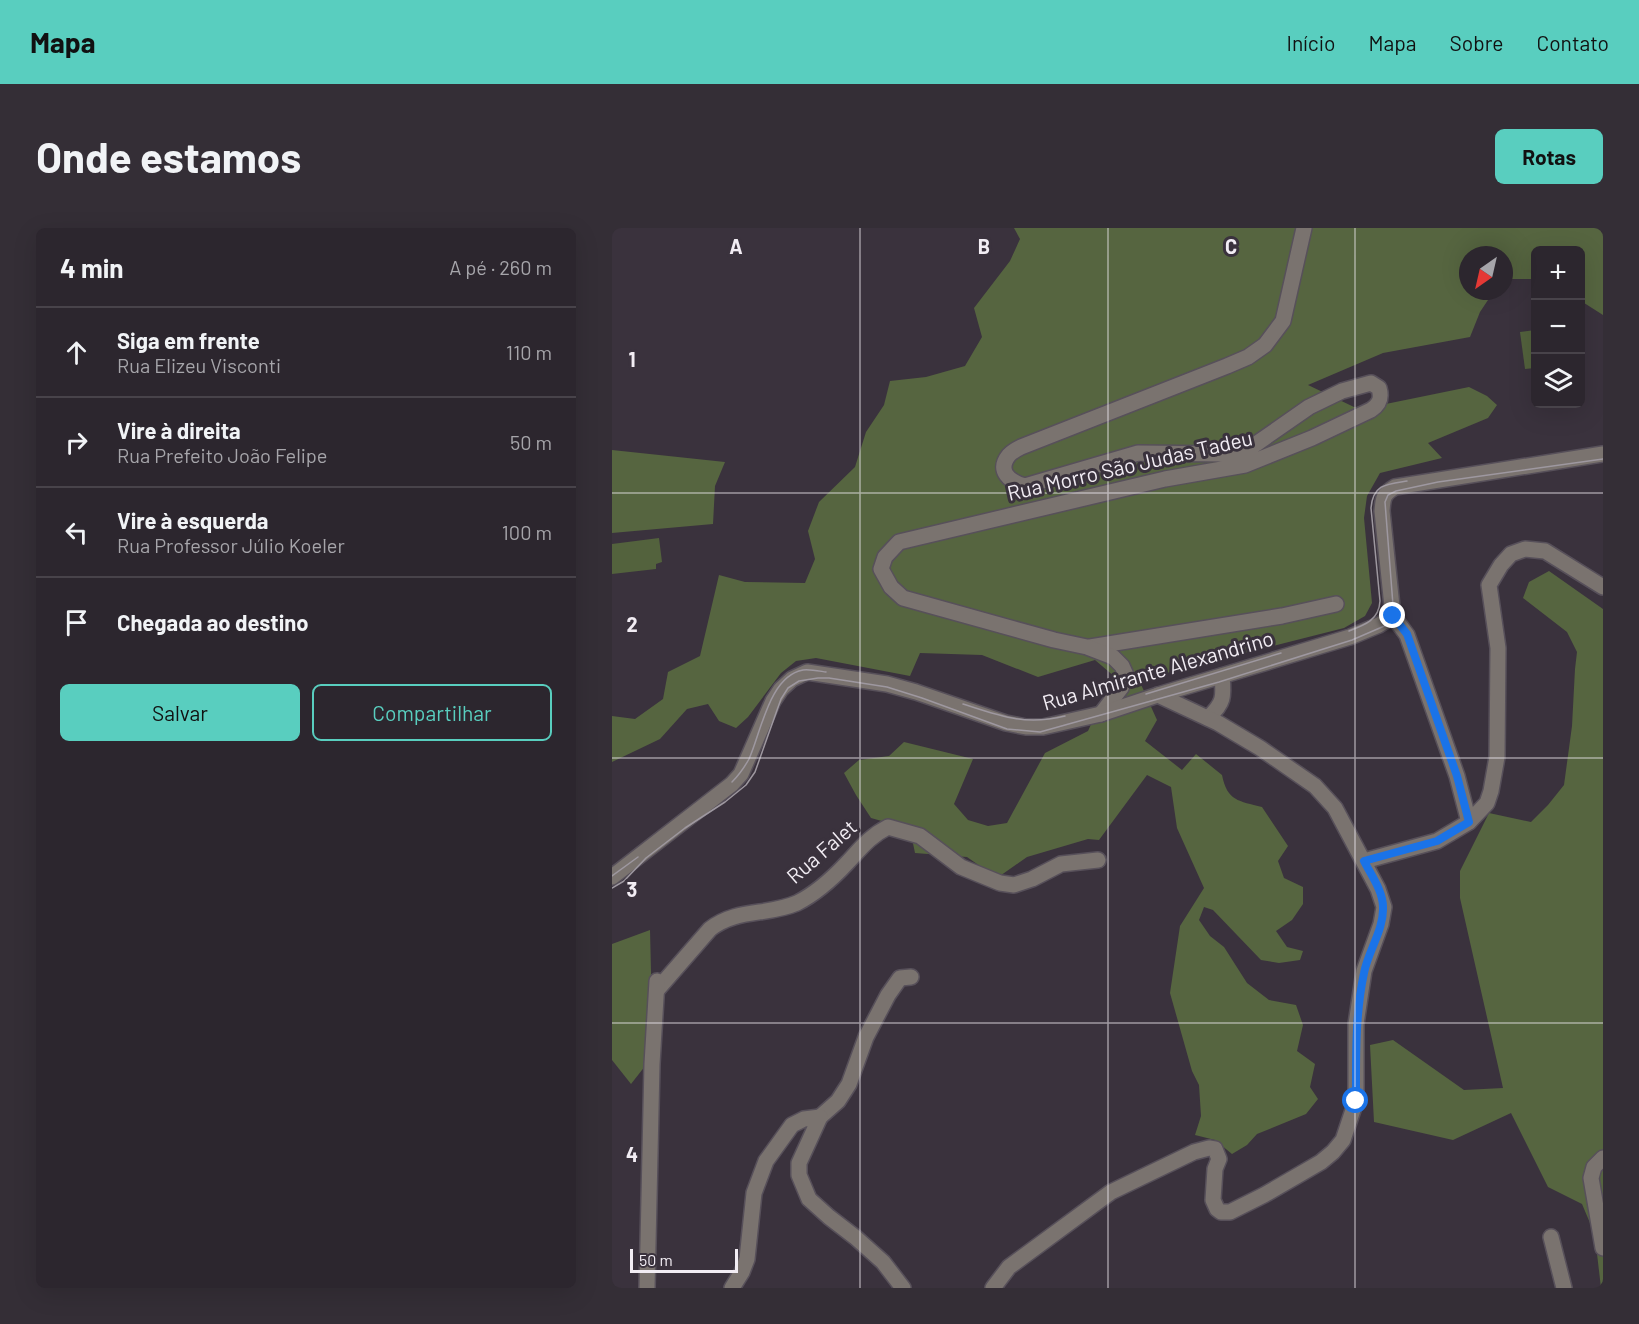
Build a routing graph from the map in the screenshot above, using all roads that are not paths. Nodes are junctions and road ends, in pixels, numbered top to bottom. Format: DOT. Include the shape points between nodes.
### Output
graph roads {
  1 [pos="1304,228"];
  2 [pos="1603,454"];
  3 [pos="1603,587"];
  4 [pos="1336,604"];
  5 [pos="1393,616"];
  6 [pos="1087,647"];
  7 [pos="1222,676"];
  8 [pos="1158,695"];
  9 [pos="1101,714"];
  10 [pos="1208,718"];
  11 [pos="1469,822"];
  12 [pos="1098,860"];
  13 [pos="1364,861"];
  14 [pos="612,877"];
  15 [pos="911,977"];
  16 [pos="820,1117"];
  17 [pos="1603,1158"];
  18 [pos="1551,1237"];
  19 [pos="1603,1248"];
  20 [pos="647,1288"];
  21 [pos="732,1288"];
  22 [pos="903,1288"];
  23 [pos="993,1288"];
  24 [pos="1564,1288"];
  1 -- 6 [label="street, Rua Morro São Judas Tadeu" via="1283,321 1265,345 1227,366 1021,447 1009,455 1004,473 1009,480 1025,486 1138,453 1245,451 1309,407 1342,391 1371,383 1379,388 1378,405 1245,465 1164,479 899,542 885,557 881,569 903,598"];
  2 -- 5 [label="street" via="1388,491 1383,497 1382,511"];
  3 -- 11 [label="street" via="1545,551 1526,549 1511,554 1501,565 1490,585 1498,648 1497,758 1487,803"];
  4 -- 6 [label="street"];
  5 -- 7 [label="street, Rua Almirante Alexandrino" via="1350,637"];
  5 -- 11 [label="street" via="1407,634 1457,776"];
  6 -- 9 [label="street, Rua Morro São Judas Tadeu" via="1113,657 1126,675"];
  7 -- 8 [label="street, Rua Almirante Alexandrino"];
  7 -- 10 [label="street" via="1222,699"];
  8 -- 9 [label="street, Rua Almirante Alexandrino"];
  8 -- 10 [label="street"];
  9 -- 14 [label="street, Rua Almirante Alexandrino" via="1042,728 1026,727 887,684 807,672 781,689 741,774 732,784"];
  10 -- 13 [label="street" via="1316,786 1335,808"];
  11 -- 13 [label="street" via="1437,841"];
  12 -- 20 [label="street, Rua Falet" via="1061,864 1014,885 1000,883 962,867 920,836 888,826 810,895 784,908 720,921 710,929 657,985"];
  13 -- 23 [label="street" via="1383,907 1364,971 1356,1024 1356,1101 1343,1140 1333,1152 1230,1212 1221,1212 1213,1200 1218,1154 1209,1148 1194,1152 1111,1192 1009,1267"];
  15 -- 16 [label="street" via="900,978 888,995 866,1037 849,1084"];
  16 -- 21 [label="street" via="792,1125 766,1161 754,1193 747,1259"];
  16 -- 22 [label="street" via="800,1163 799,1175 809,1199 883,1262"];
  17 -- 19 [label="street" via="1594,1167 1592,1178"];
  18 -- 24 [label="street"];
}
